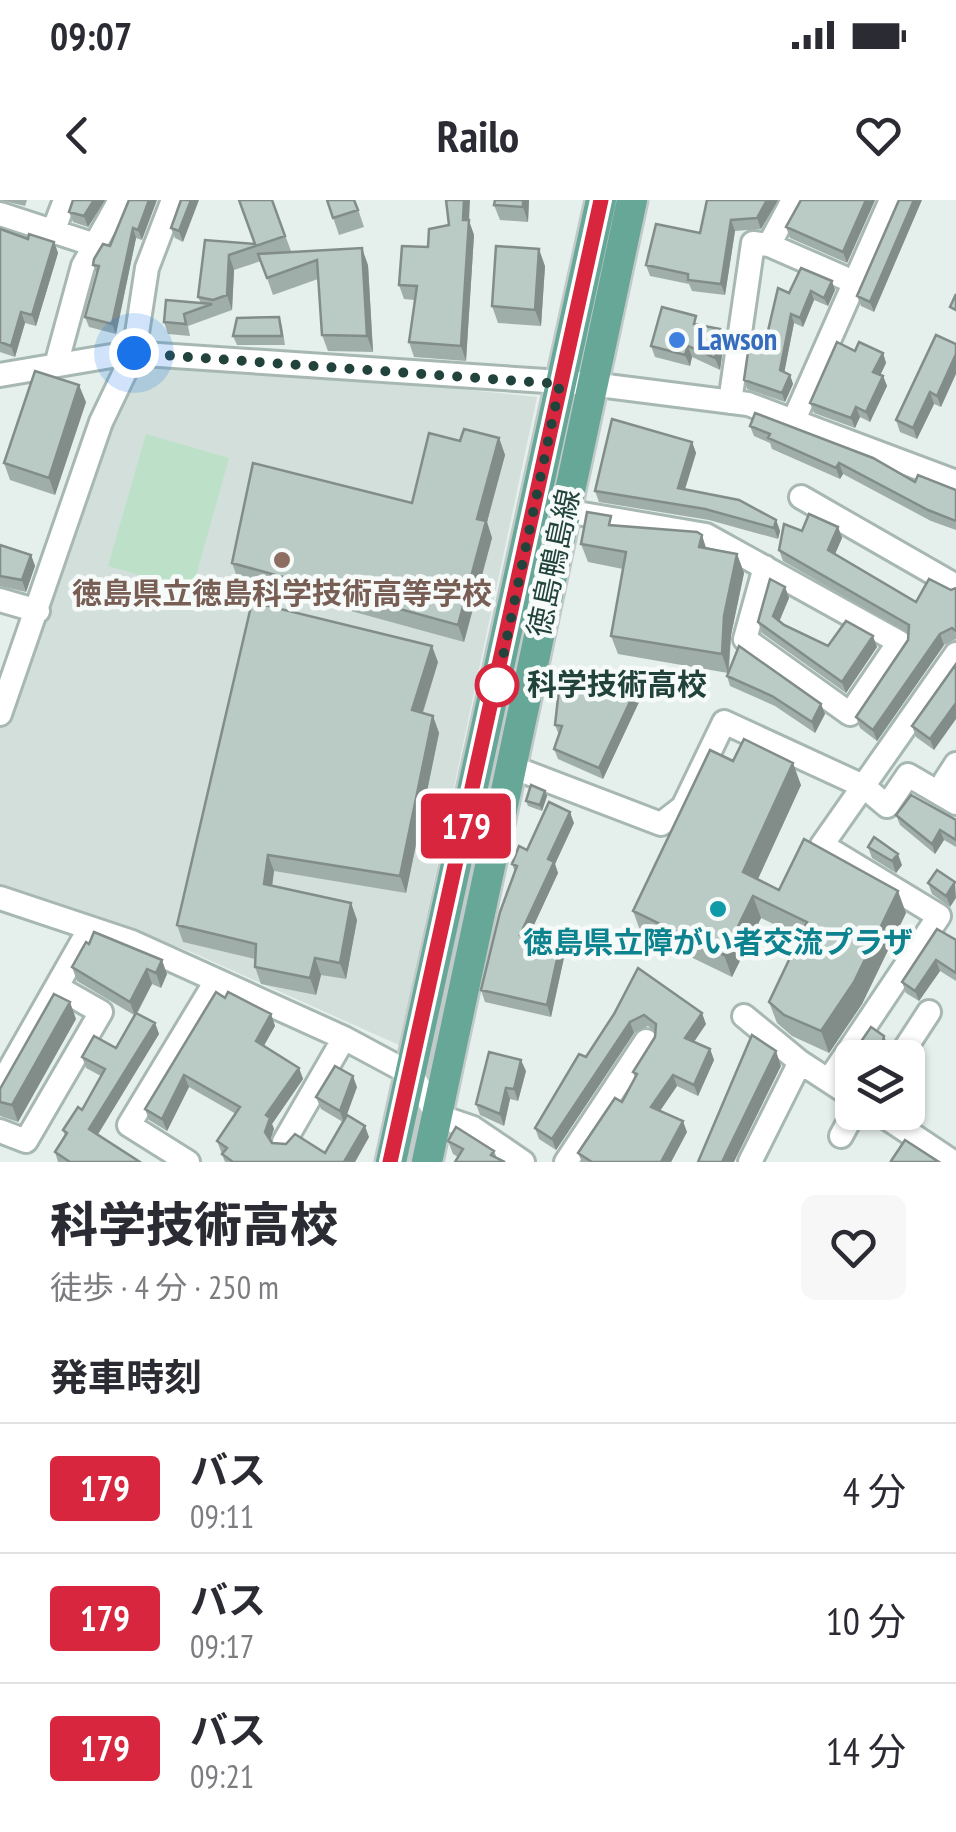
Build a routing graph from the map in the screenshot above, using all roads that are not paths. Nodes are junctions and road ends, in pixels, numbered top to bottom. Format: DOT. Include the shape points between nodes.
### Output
graph roads {
  1 [pos="65,200"];
  2 [pos="120,200"];
  3 [pos="172,200"];
  4 [pos="601,200"];
  5 [pos="632,200"];
  6 [pos="793,200"];
  7 [pos="891,200"];
  8 [pos="0,214"];
  9 [pos="54,228"];
  10 [pos="92,244"];
  11 [pos="769,245"];
  12 [pos="856,283"];
  13 [pos="134,353"];
  14 [pos="56,365"];
  15 [pos="0,375"];
  16 [pos="560,384"];
  17 [pos="591,384"];
  18 [pos="730,402"];
  19 [pos="793,422"];
  20 [pos="956,482"];
  21 [pos="801,497"];
  22 [pos="565,511"];
  23 [pos="765,567"];
  24 [pos="956,586"];
  25 [pos="0,600"];
  26 [pos="38,610"];
  27 [pos="956,654"];
  28 [pos="0,714"];
  29 [pos="956,764"];
  30 [pos="512,767"];
  31 [pos="863,786"];
  32 [pos="956,793"];
  33 [pos="956,803"];
  34 [pos="0,898"];
  35 [pos="90,928"];
  36 [pos="216,981"];
  37 [pos="57,987"];
  38 [pos="929,1012"];
  39 [pos="744,1016"];
  40 [pos="344,1038"];
  41 [pos="911,1040"];
  42 [pos="646,1042"];
  43 [pos="800,1062"];
  44 [pos="411,1074"];
  45 [pos="829,1080"];
  46 [pos="835,1084"];
  47 [pos="0,1086"];
  48 [pos="438,1116"];
  49 [pos="844,1130"];
  50 [pos="905,1130"];
  51 [pos="0,1131"];
  52 [pos="841,1136"];
  53 [pos="284,1142"];
  54 [pos="188,1162"];
  55 [pos="390,1162"];
  56 [pos="427,1162"];
  57 [pos="522,1162"];
  58 [pos="566,1162"];
  59 [pos="750,1162"];
  60 [pos="953,1162"];
  1 -- 9 [label="street"];
  2 -- 10 [label="street"];
  3 -- 13 [label="street" via="146,268"];
  4 -- 16 [label="main road, 徳島鴨島線"];
  5 -- 17 [label="main road, 徳島鴨島線"];
  6 -- 11 [label="street"];
  7 -- 12 [label="street"];
  8 -- 9 [label="street"];
  9 -- 10 [label="street"];
  10 -- 14 [label="street"];
  11 -- 12 [label="street"];
  11 -- 18 [label="street" via="753,243"];
  12 -- 19 [label="street"];
  13 -- 14 [label="street"];
  13 -- 16 [label="street"];
  13 -- 26 [label="street" via="101,422"];
  14 -- 15 [label="street"];
  16 -- 17 [label="street"];
  16 -- 44 [label="main road, 徳島鴨島線"];
  17 -- 18 [label="street"];
  17 -- 22 [label="main road, 徳島鴨島線"];
  18 -- 19 [label="street"];
  19 -- 20 [label="street"];
  21 -- 24 [label="street"];
  22 -- 23 [label="street" via="706,534"];
  22 -- 30 [label="main road, 徳島鴨島線"];
  23 -- 23 [label="street" via="899,642 850,714 746,639"];
  25 -- 26 [label="street"];
  26 -- 28 [label="street"];
  27 -- 31 [label="street"];
  29 -- 32 [label="street" via="945,781"];
  30 -- 31 [label="street" via="662,824 683,807 724,722"];
  30 -- 48 [label="main road, 徳島鴨島線"];
  31 -- 33 [label="street" via="887,806 908,775"];
  31 -- 45 [label="street" via="822,845 939,916"];
  34 -- 35 [label="street"];
  35 -- 36 [label="street"];
  35 -- 37 [label="street"];
  36 -- 40 [label="street"];
  36 -- 54 [label="street" via="129,1124"];
  37 -- 47 [label="street"];
  37 -- 51 [label="street" via="101,1012 26,1142"];
  38 -- 41 [label="street"];
  39 -- 43 [label="street"];
  40 -- 44 [label="street"];
  40 -- 53 [label="street"];
  42 -- 58 [label="street"];
  43 -- 45 [label="street"];
  43 -- 59 [label="street"];
  44 -- 48 [label="street"];
  44 -- 55 [label="main road, 徳島鴨島線"];
  45 -- 46 [label="street"];
  48 -- 56 [label="main road, 徳島鴨島線"];
  48 -- 57 [label="street" via="473,1128"];
  49 -- 52 [label="street"];
  50 -- 60 [label="street"];
}
